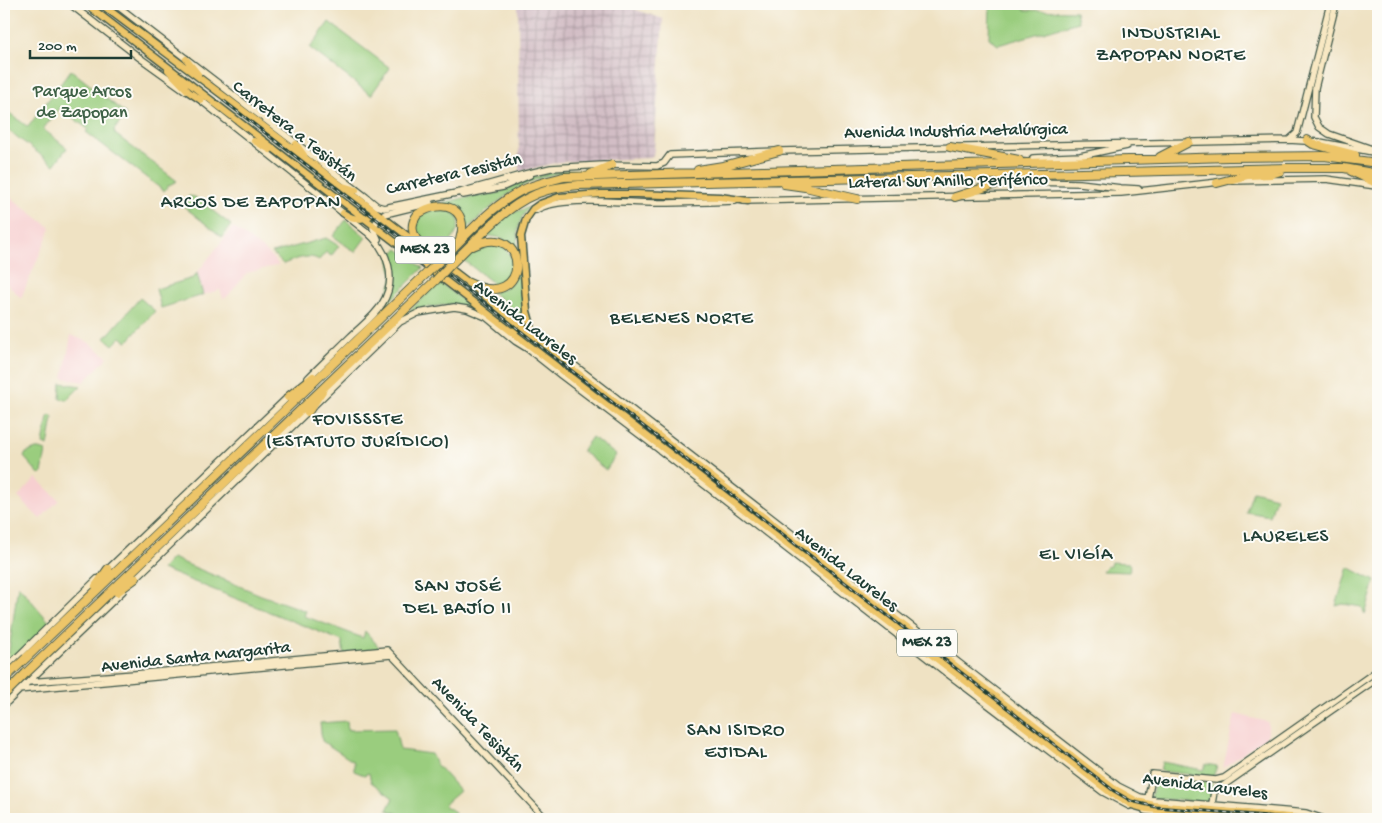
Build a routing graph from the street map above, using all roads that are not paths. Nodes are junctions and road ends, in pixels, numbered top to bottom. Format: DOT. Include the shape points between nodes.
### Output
graph roads {
  1 [pos="70,4"];
  2 [pos="86,4"];
  3 [pos="101,4"];
  4 [pos="115,4"];
  5 [pos="1330,4"];
  6 [pos="1336,4"];
  7 [pos="186,59"];
  8 [pos="159,60"];
  9 [pos="212,87"];
  10 [pos="201,100"];
  11 [pos="1289,140"];
  12 [pos="1307,140"];
  13 [pos="254,141"];
  14 [pos="1141,142"];
  15 [pos="1189,142"];
  16 [pos="296,144"];
  17 [pos="950,147"];
  18 [pos="779,150"];
  19 [pos="1378,152"];
  20 [pos="1152,159"];
  21 [pos="1032,160"];
  22 [pos="291,162"];
  23 [pos="1378,163"];
  24 [pos="629,164"];
  25 [pos="314,165"];
  26 [pos="612,165"];
  27 [pos="1288,168"];
  28 [pos="1344,168"];
  29 [pos="539,170"];
  30 [pos="1028,174"];
  31 [pos="1378,174"];
  32 [pos="660,175"];
  33 [pos="584,176"];
  34 [pos="687,182"];
  35 [pos="1023,182"];
  36 [pos="1217,182"];
  37 [pos="1378,185"];
  38 [pos="340,186"];
  39 [pos="356,190"];
  40 [pos="1156,190"];
  41 [pos="955,196"];
  42 [pos="857,198"];
  43 [pos="748,200"];
  44 [pos="374,212"];
  45 [pos="343,213"];
  46 [pos="381,217"];
  47 [pos="366,219"];
  48 [pos="373,225"];
  49 [pos="460,241"];
  50 [pos="423,248"];
  51 [pos="467,249"];
  52 [pos="383,250"];
  53 [pos="438,279"];
  54 [pos="469,283"];
  55 [pos="470,300"];
  56 [pos="527,311"];
  57 [pos="486,317"];
  58 [pos="520,326"];
  59 [pos="511,331"];
  60 [pos="536,336"];
  61 [pos="349,347"];
  62 [pos="331,379"];
  63 [pos="288,397"];
  64 [pos="308,412"];
  65 [pos="648,428"];
  66 [pos="657,439"];
  67 [pos="732,502"];
  68 [pos="740,512"];
  69 [pos="108,569"];
  70 [pos="136,578"];
  71 [pos="80,607"];
  72 [pos="92,612"];
  73 [pos="389,652"];
  74 [pos="22,657"];
  75 [pos="4,670"];
  76 [pos="1378,670"];
  77 [pos="15,671"];
  78 [pos="1378,678"];
  79 [pos="4,679"];
  80 [pos="24,682"];
  81 [pos="4,684"];
  82 [pos="4,693"];
  83 [pos="4,705"];
  84 [pos="1146,806"];
  85 [pos="1211,814"];
  86 [pos="546,819"];
  87 [pos="1260,819"];
  88 [pos="1312,819"];
  89 [pos="1324,819"];
  1 -- 10 [label="main road"];
  2 -- 8 [label="main road, Carretera a Tesistán / MEX 23"];
  3 -- 9 [label="main road, Carretera a Tesistán / MEX 23"];
  4 -- 7 [label="main road, Carretera Tesistán"];
  5 -- 11 [label="main road" via="1297,133"];
  6 -- 19 [label="main road" via="1315,88 1314,117 1319,127 1329,134"];
  7 -- 9 [label="main road"];
  7 -- 16 [label="main road, Carretera Tesistán"];
  8 -- 10 [label="main road"];
  8 -- 22 [label="main road, Carretera a Tesistán / MEX 23"];
  9 -- 25 [label="main road, Carretera a Tesistán / MEX 23"];
  10 -- 13 [label="main road"];
  11 -- 12 [label="main road, Avenida Industria Metalúrgica"];
  11 -- 15 [label="main road, Avenida Industria Metalúrgica"];
  12 -- 19 [label="main road, Avenida Industria Metalúrgica"];
  12 -- 23 [label="highway"];
  13 -- 22 [label="main road"];
  13 -- 45 [label="main road"];
  14 -- 15 [label="main road, Avenida Industria Metalúrgica"];
  14 -- 17 [label="main road, Avenida Industria Metalúrgica"];
  14 -- 21 [label="main road" via="1080,156"];
  15 -- 20 [label="highway"];
  16 -- 25 [label="main road"];
  16 -- 39 [label="main road, Carretera Tesistán"];
  17 -- 18 [label="main road, Avenida Industria Metalúrgica"];
  17 -- 21 [label="highway"];
  18 -- 24 [label="main road, Avenida Industria Metalúrgica" via="670,155 659,166"];
  18 -- 32 [label="highway" via="722,166"];
  20 -- 21 [label="highway"];
  20 -- 23 [label="highway" via="1324,156"];
  21 -- 32 [label="highway"];
  22 -- 47 [label="main road, Carretera a Tesistán / MEX 23"];
  24 -- 26 [label="main road, Carretera Tesistán"];
  25 -- 38 [label="main road, Carretera a Tesistán / MEX 23"];
  26 -- 29 [label="main road, Carretera Tesistán"];
  26 -- 33 [label="highway"];
  27 -- 28 [label="highway"];
  27 -- 30 [label="highway"];
  27 -- 36 [label="highway" via="1271,174"];
  28 -- 31 [label="highway"];
  28 -- 37 [label="highway"];
  29 -- 39 [label="main road, Carretera Tesistán" via="390,208 377,206"];
  29 -- 46 [label="main road" via="503,187"];
  30 -- 34 [label="highway"];
  30 -- 41 [label="highway"];
  32 -- 33 [label="highway"];
  33 -- 49 [label="highway" via="564,177 526,188 498,207"];
  34 -- 42 [label="highway" via="788,185"];
  34 -- 51 [label="highway" via="578,185 546,190 518,204"];
  35 -- 40 [label="main road"];
  36 -- 37 [label="main road, Lateral Sur Anillo Periférico" via="1326,179"];
  36 -- 40 [label="main road, Lateral Sur Anillo Periférico"];
  38 -- 39 [label="main road"];
  38 -- 44 [label="main road, Carretera a Tesistán / MEX 23"];
  40 -- 41 [label="main road, Lateral Sur Anillo Periférico"];
  41 -- 42 [label="main road, Lateral Sur Anillo Periférico"];
  42 -- 43 [label="main road, Lateral Sur Anillo Periférico"];
  43 -- 56 [label="main road" via="637,194 564,196 536,206 524,223 521,236"];
  44 -- 46 [label="main road, Carretera a Tesistán / MEX 23"];
  44 -- 47 [label="main road"];
  45 -- 47 [label="main road" via="352,218"];
  45 -- 52 [label="main road" via="374,238"];
  46 -- 48 [label="main road"];
  46 -- 50 [label="main road, Carretera a Tesistán / MEX 23"];
  47 -- 48 [label="main road, Carretera a Tesistán / MEX 23"];
  48 -- 52 [label="main road" via="372,230"];
  48 -- 53 [label="main road, Carretera a Tesistán / MEX 23"];
  49 -- 50 [label="highway" via="461,217 450,208 439,207 421,212 414,220 413,235"];
  49 -- 61 [label="highway, bridge"];
  50 -- 54 [label="main road, Carretera a Tesistán / MEX 23"];
  51 -- 53 [label="highway, bridge"];
  51 -- 54 [label="highway" via="490,240 498,241 512,250 516,264 514,276 504,287 488,290"];
  52 -- 63 [label="main road" via="390,268 385,298 376,311"];
  53 -- 55 [label="main road, Avenida Laureles / MEX 23"];
  53 -- 62 [label="highway"];
  54 -- 58 [label="main road, Avenida Laureles / MEX 23"];
  55 -- 57 [label="main road"];
  55 -- 59 [label="main road, Avenida Laureles / MEX 23"];
  56 -- 58 [label="main road"];
  56 -- 60 [label="main road"];
  57 -- 64 [label="main road, Avenida Laureles" via="462,308 418,313 400,322"];
  57 -- 66 [label="main road, Avenida Laureles" via="562,376"];
  58 -- 59 [label="main road"];
  58 -- 60 [label="main road, Avenida Laureles"];
  58 -- 65 [label="main road, Avenida Laureles / MEX 23"];
  59 -- 65 [label="main road, Avenida Laureles / MEX 23"];
  60 -- 65 [label="main road, Avenida Laureles"];
  61 -- 63 [label="highway"];
  61 -- 71 [label="highway"];
  62 -- 64 [label="highway"];
  62 -- 72 [label="highway"];
  63 -- 69 [label="main road"];
  64 -- 70 [label="main road, Avenida Laureles"];
  65 -- 66 [label="main road, Avenida Laureles / MEX 23"];
  65 -- 66 [label="main road, Avenida Laureles"];
  66 -- 67 [label="main road, Avenida Laureles / MEX 23"];
  66 -- 68 [label="main road, Avenida Laureles"];
  66 -- 84 [label="main road, Avenida Laureles / MEX 23" via="1116,789"];
  67 -- 68 [label="main road"];
  67 -- 84 [label="main road, Avenida Laureles / MEX 23" via="1112,794 1132,805"];
  68 -- 84 [label="main road, Avenida Laureles" via="1103,792 1126,805"];
  69 -- 71 [label="highway"];
  69 -- 74 [label="main road"];
  70 -- 72 [label="highway"];
  70 -- 80 [label="main road, Avenida Laureles"];
  71 -- 74 [label="highway"];
  72 -- 80 [label="highway"];
  73 -- 80 [label="main road, Avenida Santa Margarita"];
  73 -- 80 [label="main road, Avenida Santa Margarita" via="30,689"];
  73 -- 86 [label="main road, Avenida Tesistán"];
  74 -- 75 [label="main road"];
  74 -- 77 [label="main road"];
  74 -- 79 [label="highway, bridge"];
  76 -- 84 [label="main road" via="1224,778 1154,774"];
  77 -- 80 [label="main road"];
  77 -- 80 [label="main road" via="16,679"];
  78 -- 85 [label="main road" via="1214,792"];
  80 -- 81 [label="main road, Avenida Santa Margarita"];
  80 -- 82 [label="highway, bridge"];
  80 -- 82 [label="main road, Avenida Santa Margarita"];
  80 -- 83 [label="main road, Avenida Laureles"];
  84 -- 85 [label="main road, Avenida Laureles / MEX 23"];
  85 -- 87 [label="main road, Avenida Laureles / MEX 23"];
  85 -- 88 [label="main road, Avenida Laureles / MEX 23"];
  85 -- 89 [label="main road, Avenida Laureles" via="1306,813"];
}
